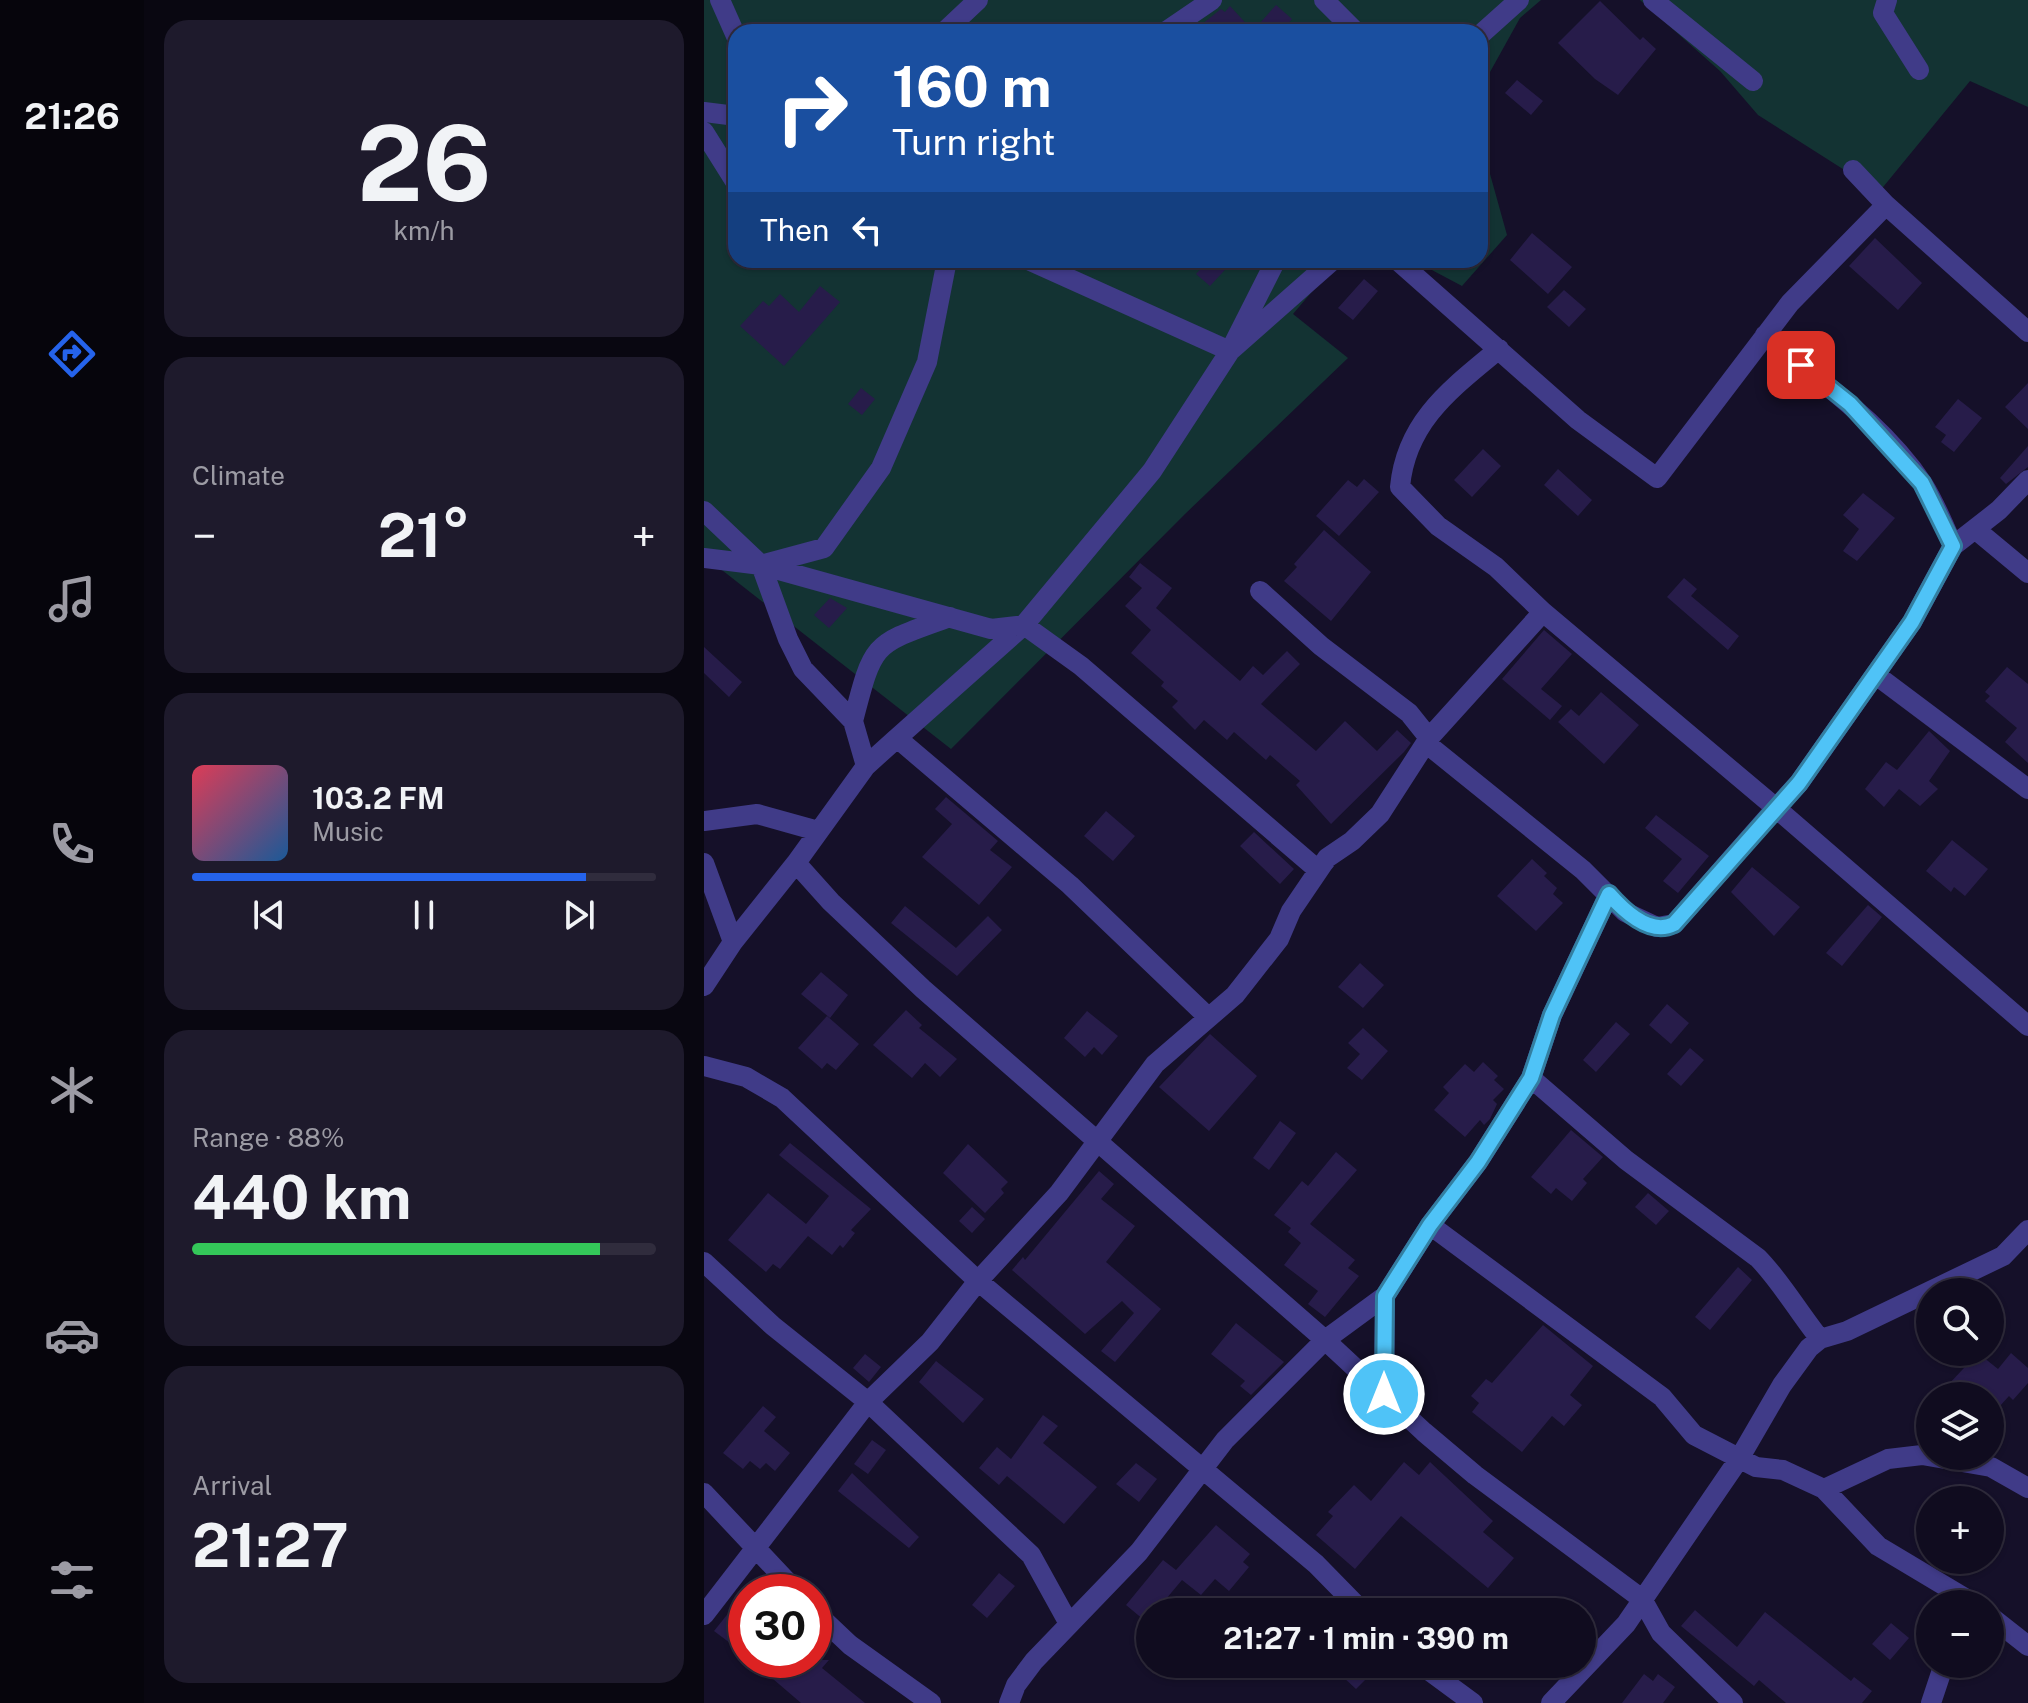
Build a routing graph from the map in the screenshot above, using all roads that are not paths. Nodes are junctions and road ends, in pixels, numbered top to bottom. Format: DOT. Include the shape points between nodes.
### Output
graph roads {
  1 [pos="720,0"];
  2 [pos="978,0"];
  3 [pos="1212,0"];
  4 [pos="1324,0"];
  5 [pos="1519,0"];
  6 [pos="1653,0"];
  7 [pos="1887,0"];
  8 [pos="731,24"];
  9 [pos="952,24"];
  10 [pos="1177,24"];
  11 [pos="1348,24"];
  12 [pos="1488,28"];
  13 [pos="1919,70"];
  14 [pos="1753,81"];
  15 [pos="704,112"];
  16 [pos="728,115"];
  17 [pos="704,132"];
  18 [pos="728,170"];
  19 [pos="1853,170"];
  20 [pos="1886,205"];
  21 [pos="945,268"];
  22 [pos="1046,268"];
  23 [pos="1272,268"];
  24 [pos="1324,268"];
  25 [pos="1406,268"];
  26 [pos="2028,332"];
  27 [pos="1765,335"];
  28 [pos="1499,349"];
  29 [pos="1230,351"];
  30 [pos="2028,480"];
  31 [pos="704,511"];
  32 [pos="1975,529"];
  33 [pos="1953,546"];
  34 [pos="704,558"];
  35 [pos="761,565"];
  36 [pos="2028,573"];
  37 [pos="1260,591"];
  38 [pos="1543,612"];
  39 [pos="950,617"];
  40 [pos="1024,625"];
  41 [pos="1876,675"];
  42 [pos="853,721"];
  43 [pos="897,738"];
  44 [pos="1428,741"];
  45 [pos="866,766"];
  46 [pos="2028,789"];
  47 [pos="1776,808"];
  48 [pos="704,821"];
  49 [pos="818,831"];
  50 [pos="704,863"];
  51 [pos="796,863"];
  52 [pos="1318,870"];
  53 [pos="1609,894"];
  54 [pos="733,942"];
  55 [pos="704,986"];
  56 [pos="1208,1017"];
  57 [pos="2028,1026"];
  58 [pos="704,1066"];
  59 [pos="1531,1078"];
  60 [pos="1098,1141"];
  61 [pos="1430,1225"];
  62 [pos="2028,1230"];
  63 [pos="704,1262"];
  64 [pos="978,1281"];
  65 [pos="1385,1296"];
  66 [pos="1820,1339"];
  67 [pos="1325,1340"];
  68 [pos="1384,1394"];
  69 [pos="868,1402"];
  70 [pos="1739,1459"];
  71 [pos="1204,1470"];
  72 [pos="2028,1488"];
  73 [pos="1824,1489"];
  74 [pos="704,1493"];
  75 [pos="756,1547"];
  76 [pos="781,1574"];
  77 [pos="1950,1590"];
  78 [pos="1349,1598"];
  79 [pos="1642,1599"];
  80 [pos="704,1615"];
  81 [pos="1068,1622"];
  82 [pos="2004,1627"];
  83 [pos="832,1628"];
  84 [pos="2028,1646"];
  85 [pos="1439,1678"];
  86 [pos="1939,1678"];
  87 [pos="931,1703"];
  88 [pos="1009,1703"];
  89 [pos="1473,1703"];
  90 [pos="1551,1703"];
  91 [pos="1733,1703"];
  92 [pos="1931,1703"];
  1 -- 8 [label="street"];
  2 -- 9 [label="street"];
  3 -- 10 [label="street"];
  4 -- 11 [label="street"];
  5 -- 12 [label="street"];
  6 -- 14 [label="street"];
  7 -- 13 [label="street" via="1883,13"];
  15 -- 16 [label="street"];
  17 -- 18 [label="street"];
  19 -- 20 [label="street"];
  20 -- 26 [label="street"];
  20 -- 27 [label="street"];
  21 -- 35 [label="street" via="927,362 881,468 824,548"];
  22 -- 29 [label="street"];
  23 -- 29 [label="street"];
  24 -- 29 [label="street"];
  25 -- 28 [label="street"];
  27 -- 28 [label="street" via="1657,478 1578,420"];
  27 -- 33 [label="street" via="1850,404 1904,461 1922,483"];
  28 -- 38 [label="street" via="1424,416 1411,440 1400,487 1438,526 1496,567"];
  29 -- 40 [label="street" via="1152,471"];
  30 -- 32 [label="street"];
  31 -- 35 [label="street"];
  32 -- 33 [label="street"];
  32 -- 36 [label="street"];
  33 -- 41 [label="street"];
  34 -- 35 [label="street"];
  35 -- 39 [label="street"];
  35 -- 42 [label="street" via="803,669"];
  37 -- 44 [label="street" via="1409,713"];
  38 -- 44 [label="street"];
  38 -- 47 [label="street"];
  39 -- 40 [label="street" via="991,629"];
  39 -- 42 [label="street" via="882,643 867,668"];
  40 -- 43 [label="street"];
  40 -- 52 [label="street" via="1081,666"];
  41 -- 46 [label="street"];
  41 -- 47 [label="street"];
  42 -- 45 [label="street"];
  43 -- 45 [label="street"];
  43 -- 56 [label="street" via="1070,885"];
  44 -- 52 [label="street"];
  44 -- 53 [label="street"];
  45 -- 49 [label="street"];
  47 -- 53 [label="street" via="1674,924 1657,927 1625,912"];
  47 -- 57 [label="street"];
  48 -- 49 [label="street" via="757,814"];
  49 -- 51 [label="street"];
  50 -- 54 [label="street"];
  51 -- 54 [label="street"];
  51 -- 60 [label="street" via="900,968"];
  52 -- 56 [label="street" via="1261,965"];
  53 -- 59 [label="street" via="1552,1015"];
  54 -- 55 [label="street"];
  56 -- 60 [label="street" via="1155,1064"];
  58 -- 64 [label="street" via="746,1077 782,1098"];
  59 -- 61 [label="street"];
  59 -- 66 [label="street" via="1626,1160 1758,1258"];
  60 -- 64 [label="street" via="1059,1193"];
  60 -- 67 [label="street"];
  61 -- 65 [label="street"];
  61 -- 70 [label="street" via="1632,1373 1662,1397 1694,1435"];
  62 -- 66 [label="street" via="2003,1256"];
  63 -- 69 [label="street"];
  64 -- 69 [label="street" via="930,1342"];
  64 -- 71 [label="street"];
  65 -- 67 [label="street"];
  65 -- 68 [label="street"];
  66 -- 70 [label="street" via="1782,1385"];
  67 -- 68 [label="street"];
  67 -- 71 [label="street" via="1225,1440"];
  68 -- 79 [label="street" via="1475,1475"];
  69 -- 75 [label="street"];
  69 -- 81 [label="street" via="1031,1555"];
  70 -- 73 [label="street" via="1801,1476"];
  70 -- 79 [label="street"];
  71 -- 78 [label="street"];
  71 -- 81 [label="street" via="1139,1552"];
  72 -- 73 [label="street" via="1991,1467 1922,1455 1888,1459"];
  73 -- 77 [label="street" via="1878,1546"];
  74 -- 75 [label="street"];
  75 -- 76 [label="street"];
  75 -- 80 [label="street"];
  79 -- 90 [label="street" via="1626,1624"];
  79 -- 91 [label="street" via="1661,1633"];
  81 -- 88 [label="street" via="1016,1685"];
  82 -- 84 [label="street"];
  83 -- 87 [label="street"];
  85 -- 89 [label="street"];
  86 -- 92 [label="street"];
}
